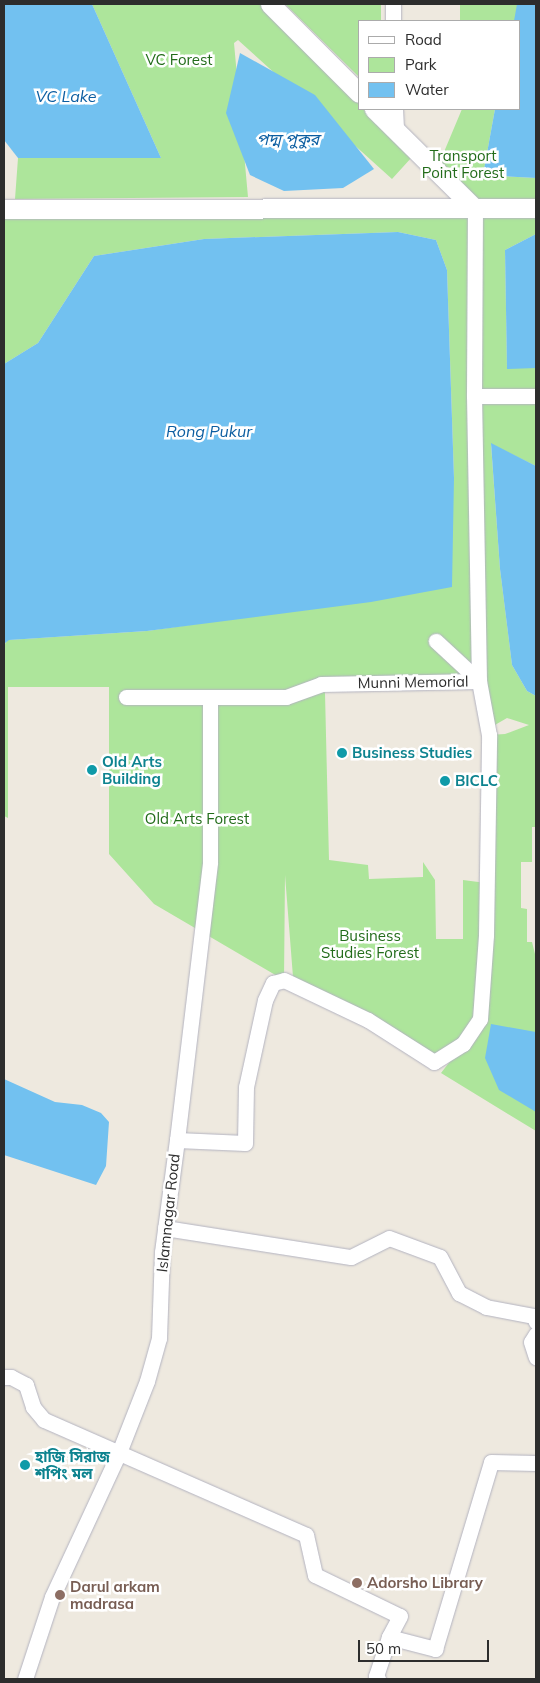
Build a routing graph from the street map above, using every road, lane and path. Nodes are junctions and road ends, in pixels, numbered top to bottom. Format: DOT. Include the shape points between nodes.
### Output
graph roads {
  1 [pos="270,4"];
  2 [pos="393,4"];
  3 [pos="393,20"];
  4 [pos="358,92"];
  5 [pos="375,110"];
  6 [pos="395,110"];
  7 [pos="396,130"];
  8 [pos="536,208"];
  9 [pos="4,209"];
  10 [pos="475,210"];
  11 [pos="474,396"];
  12 [pos="536,396"];
  13 [pos="436,641"];
  14 [pos="478,681"];
  15 [pos="126,697"];
  16 [pos="210,697"];
  17 [pos="177,1140"];
  18 [pos="165,1228"];
  19 [pos="536,1322"];
  20 [pos="536,1334"];
  21 [pos="536,1357"];
  22 [pos="4,1377"];
  23 [pos="118,1455"];
  24 [pos="536,1463"];
  25 [pos="389,1637"];
  26 [pos="25,1679"];
  27 [pos="378,1679"];
  1 -- 4 [label="street"];
  2 -- 3 [label="street"];
  5 -- 7 [label="street"];
  6 -- 7 [label="street"];
  7 -- 10 [label="street"];
  8 -- 10 [label="street"];
  9 -- 10 [label="street"];
  10 -- 11 [label="street, Munni Memorial"];
  11 -- 12 [label="street"];
  11 -- 14 [label="street, Munni Memorial"];
  13 -- 14 [label="street"];
  14 -- 16 [label="street, Munni Memorial" via="321,684 286,697"];
  14 -- 17 [label="street, Islamnagar Road" via="489,735 486,935 480,1019 463,1044 434,1062 368,1020 284,980 273,983 265,1000 246,1087 245,1143"];
  15 -- 16 [label="street, Munni Memorial"];
  16 -- 17 [label="street" via="210,862"];
  17 -- 18 [label="street, Islamnagar Road"];
  18 -- 19 [label="street" via="351,1257 389,1238 440,1258 459,1294 486,1307 534,1316"];
  18 -- 23 [label="street, Islamnagar Road" via="159,1338 147,1381"];
  20 -- 21 [label="street" via="531,1342"];
  22 -- 23 [label="street" via="26,1384 33,1408 44,1420"];
  23 -- 25 [label="street" via="306,1535 315,1575 400,1616"];
  23 -- 26 [label="street, Islamnagar Road" via="52,1596"];
  24 -- 25 [label="street" via="491,1462 434,1649"];
  25 -- 27 [label="street" via="376,1676"];
}
